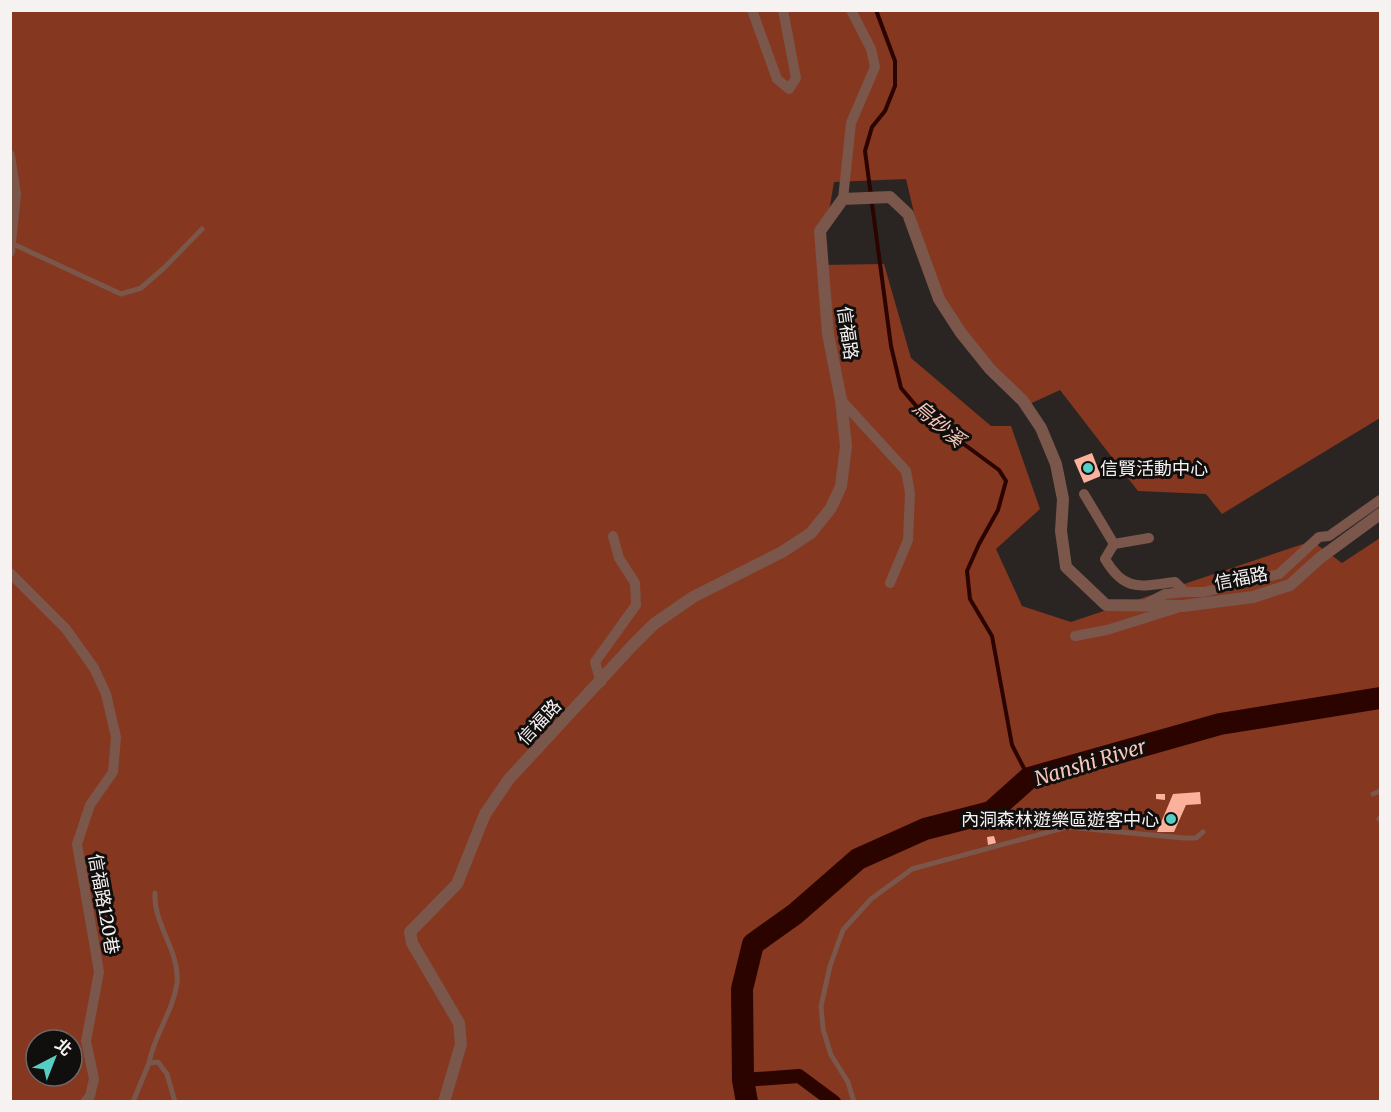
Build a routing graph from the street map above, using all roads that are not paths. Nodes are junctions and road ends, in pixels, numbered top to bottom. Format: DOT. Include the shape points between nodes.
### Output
graph roads {
  1 [pos="752,10"];
  2 [pos="783,10"];
  3 [pos="851,10"];
  4 [pos="10,155"];
  5 [pos="843,200"];
  6 [pos="202,229"];
  7 [pos="12,248"];
  8 [pos="841,400"];
  9 [pos="1084,494"];
  10 [pos="1380,500"];
  11 [pos="1380,514"];
  12 [pos="613,536"];
  13 [pos="1149,538"];
  14 [pos="1114,544"];
  15 [pos="10,573"];
  16 [pos="890,583"];
  17 [pos="1185,592"];
  18 [pos="1144,605"];
  19 [pos="1183,606"];
  20 [pos="1075,636"];
  21 [pos="601,682"];
  22 [pos="1380,791"];
  23 [pos="1373,794"];
  24 [pos="1203,832"];
  25 [pos="155,893"];
  26 [pos="149,1063"];
  27 [pos="85,1101"];
  28 [pos="134,1101"];
  29 [pos="175,1101"];
  30 [pos="444,1101"];
  31 [pos="854,1101"];
  1 -- 2 [label="street" via="777,79 789,89 796,78"];
  3 -- 5 [label="street" via="871,49 875,67 851,123"];
  4 -- 7 [label="street" via="16,194"];
  5 -- 8 [label="street, 信福路" via="820,231 828,334"];
  5 -- 18 [label="street, 信福路" via="890,197 908,214 939,299 961,333 1041,428 1056,464 1063,499 1061,531 1066,567 1106,605"];
  6 -- 7 [label="lane" via="141,288 121,294"];
  8 -- 16 [label="street" via="906,471 910,493 908,540"];
  8 -- 21 [label="street, 信福路" via="846,446 841,486 831,508 811,533 654,624"];
  9 -- 14 [label="street"];
  10 -- 17 [label="street" via="1329,536 1318,537 1280,574 1204,592"];
  11 -- 19 [label="street, 信福路" via="1290,585 1253,597"];
  12 -- 21 [label="street" via="635,583 636,604 595,662"];
  13 -- 14 [label="street"];
  14 -- 17 [label="street" via="1105,560 1113,574 1137,587 1175,582"];
  15 -- 27 [label="street, 信福路120巷" via="66,629 94,668 106,694 116,737 113,772 90,805 77,844 99,972 86,1041 94,1079"];
  17 -- 18 [label="street" via="1165,594"];
  18 -- 19 [label="street, 信福路"];
  19 -- 20 [label="street"];
  21 -- 30 [label="street, 信福路" via="509,779 485,814 457,884 410,932 412,943 459,1023 461,1044"];
  22 -- 23 [label="lane"];
  24 -- 31 [label="lane" via="1196,838 1184,838 1067,826 912,869 872,899 843,930 821,1006 831,1055 848,1082"];
  25 -- 26 [label="lane" via="154,909 173,955 177,982 167,1015 152,1044"];
  26 -- 28 [label="lane"];
  26 -- 29 [label="lane" via="158,1062 167,1074"];
}
